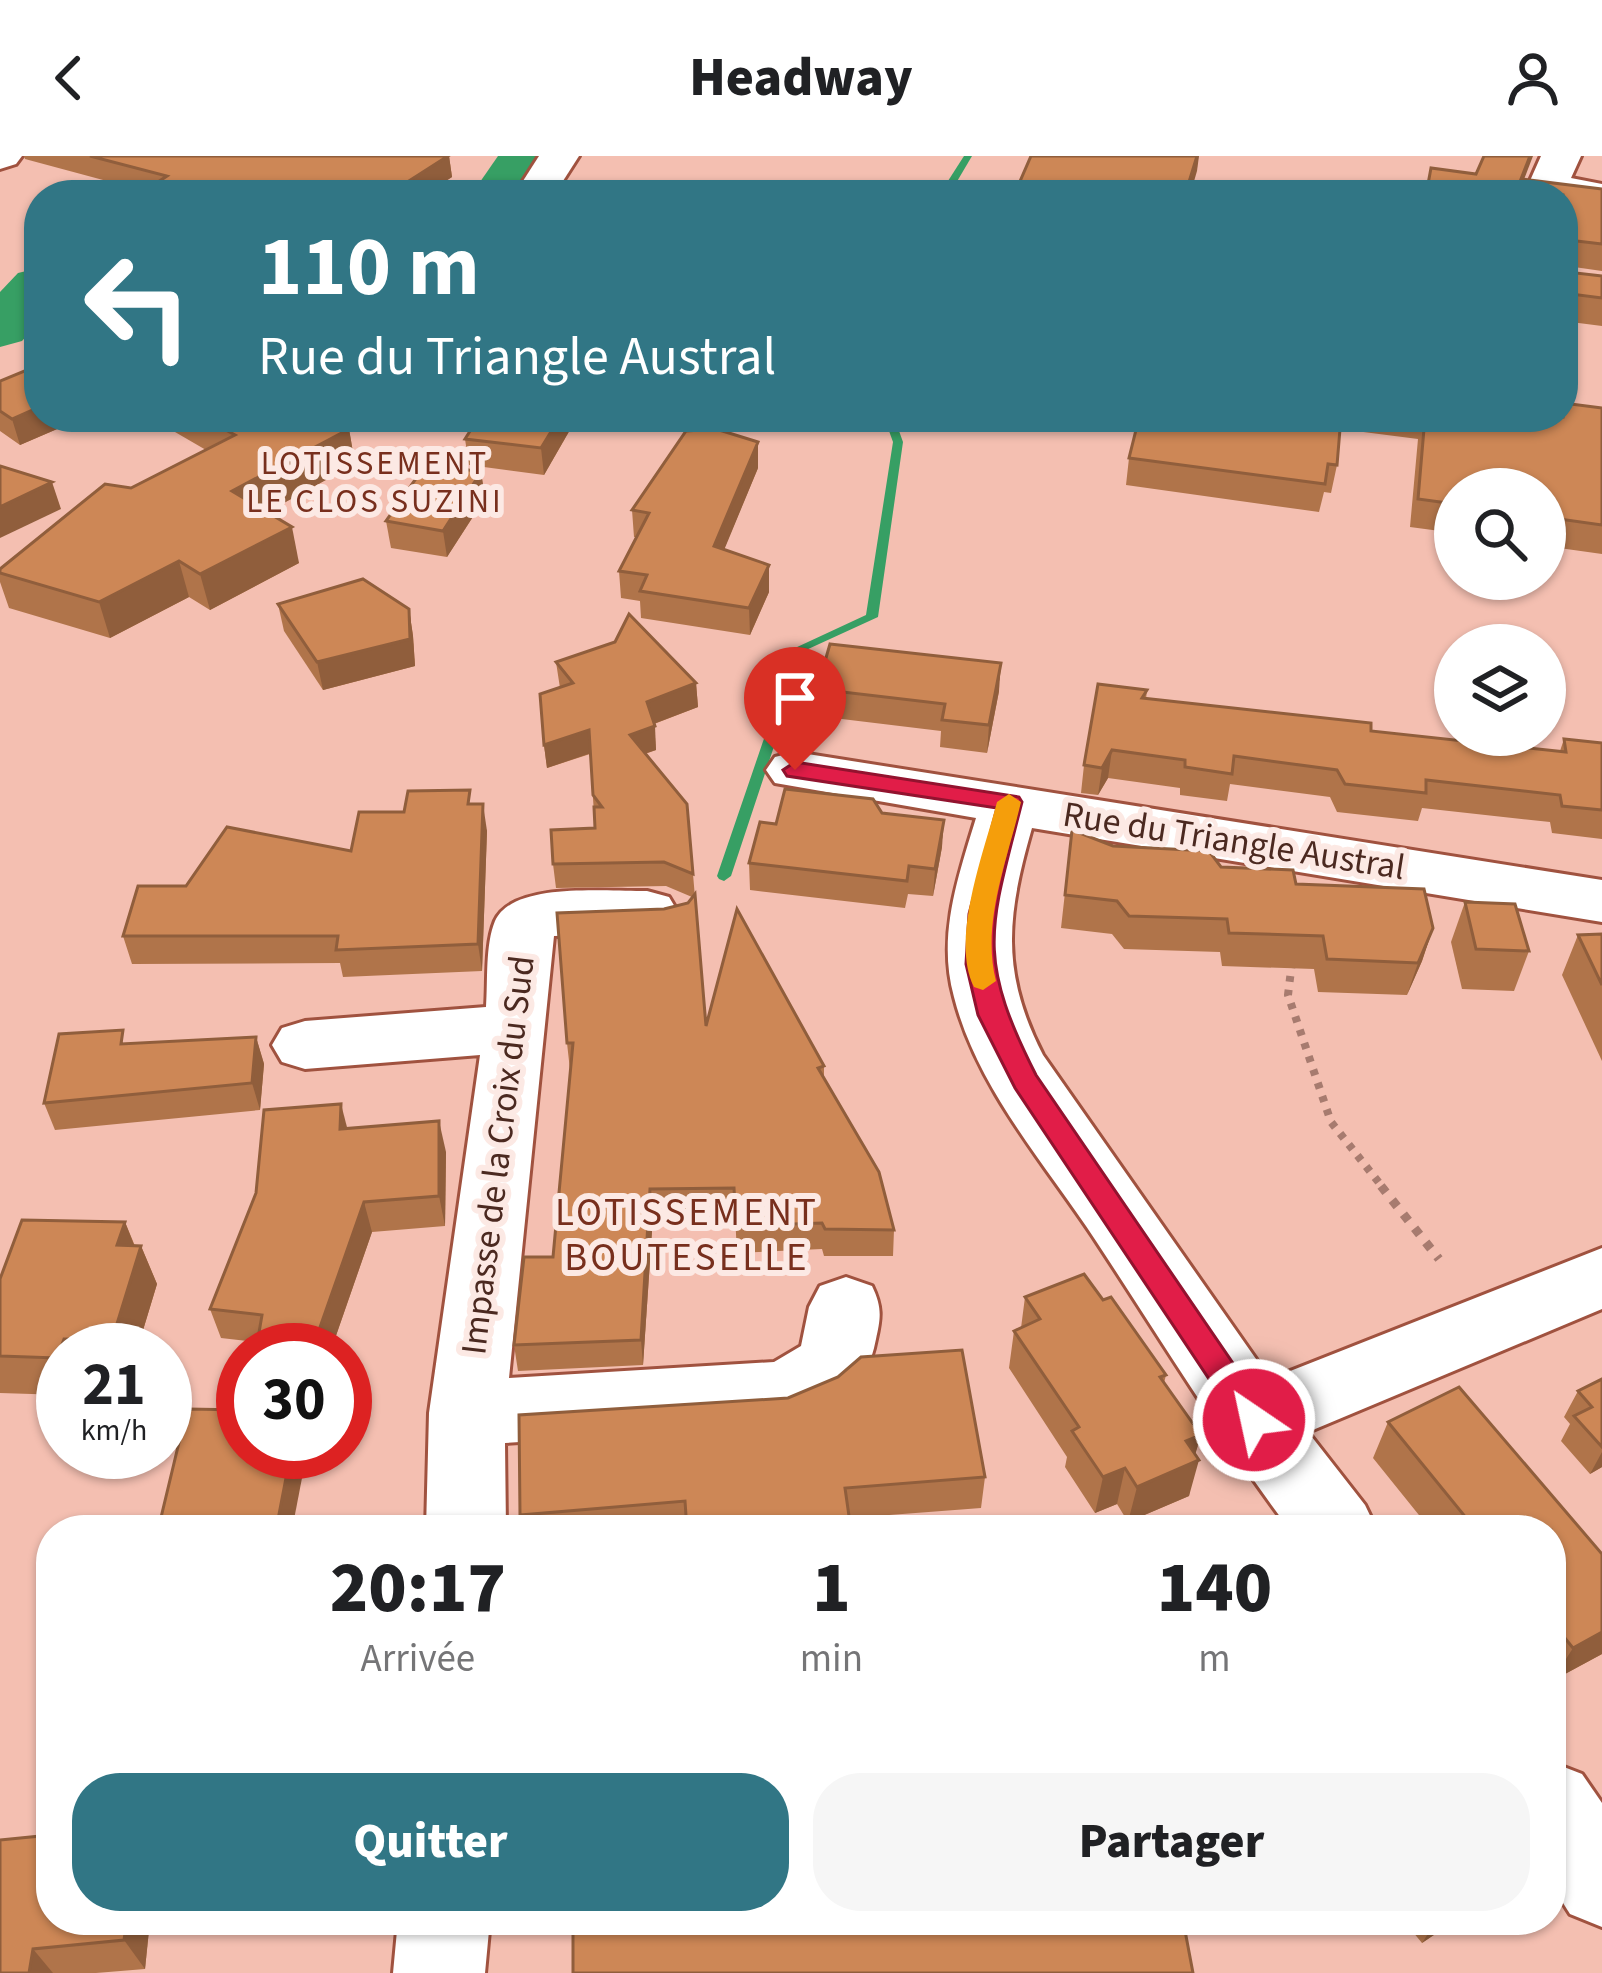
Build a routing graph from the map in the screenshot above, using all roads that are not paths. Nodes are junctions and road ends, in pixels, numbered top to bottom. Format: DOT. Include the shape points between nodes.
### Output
graph roads {
  1 [pos="795,770"];
  2 [pos="1010,802"];
  3 [pos="1602,901"];
  4 [pos="666,911"];
  5 [pos="517,1028"];
  6 [pos="305,1045"];
  7 [pos="1602,1276"];
  8 [pos="846,1306"];
  9 [pos="467,1412"];
  10 [pos="1254,1420"];
  11 [pos="466,1515"];
  12 [pos="1326,1515"];
  13 [pos="1566,1828"];
  14 [pos="1602,1882"];
  15 [pos="443,1935"];
  16 [pos="439,1973"];
  1 -- 2 [label="street, Rue du Triangle Austral"];
  2 -- 3 [label="street, Rue du Triangle Austral"];
  2 -- 10 [label="street" via="981,914 979,964 992,1015 1024,1081"];
  4 -- 5 [label="street, Impasse de la Croix du Sud" via="536,915 524,925"];
  5 -- 6 [label="street"];
  5 -- 9 [label="street, Impasse de la Croix du Sud"];
  7 -- 10 [label="street"];
  8 -- 9 [label="street" via="834,1364 788,1393"];
  9 -- 11 [label="street, Impasse de la Croix du Sud"];
  10 -- 12 [label="street"];
  13 -- 14 [label="street"];
  15 -- 16 [label="street"];
}
